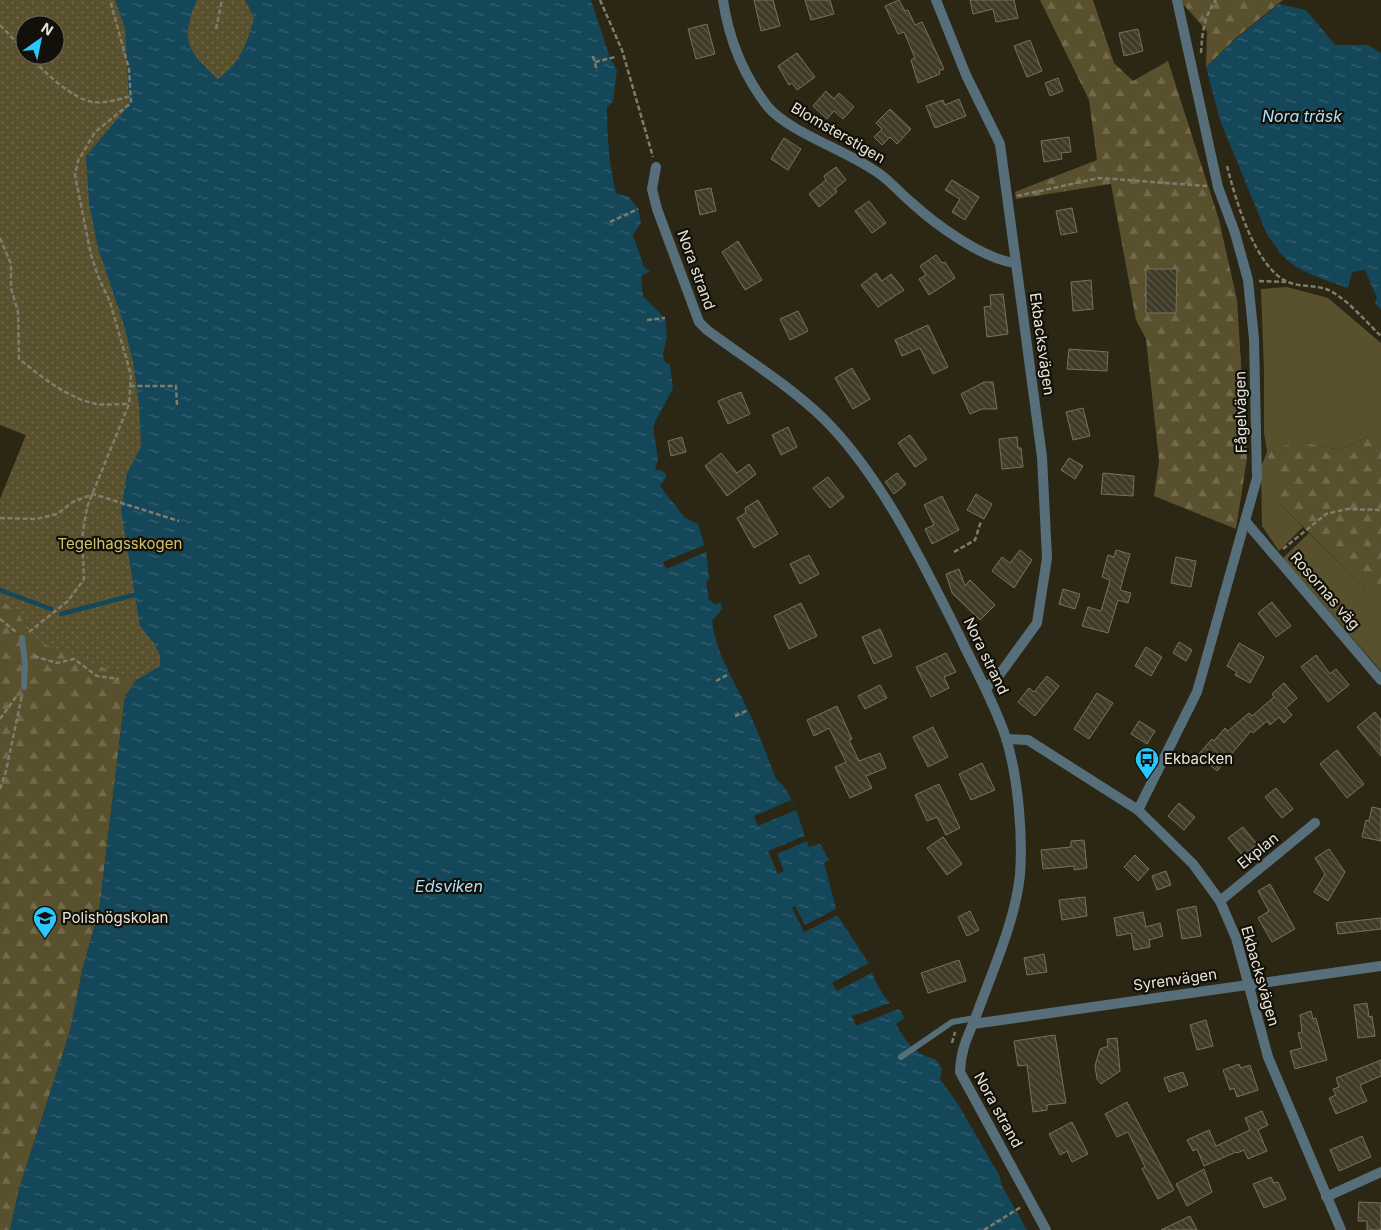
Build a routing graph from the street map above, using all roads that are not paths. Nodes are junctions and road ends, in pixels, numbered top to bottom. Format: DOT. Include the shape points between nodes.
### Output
graph roads {
  1 [pos="723,0"];
  2 [pos="936,0"];
  3 [pos="1177,0"];
  4 [pos="656,167"];
  5 [pos="1015,263"];
  6 [pos="1246,522"];
  7 [pos="22,638"];
  8 [pos="1381,680"];
  9 [pos="24,687"];
  10 [pos="986,688"];
  11 [pos="1006,739"];
  12 [pos="1138,810"];
  13 [pos="1315,823"];
  14 [pos="1220,901"];
  15 [pos="1381,966"];
  16 [pos="1248,985"];
  17 [pos="974,1021"];
  18 [pos="902,1057"];
  19 [pos="1381,1172"];
  20 [pos="1326,1197"];
  21 [pos="1046,1230"];
  22 [pos="1340,1230"];
  1 -- 5 [label="street, Blomsterstigen" via="727,28 745,74 769,108 790,124 881,175 913,205 972,246 1000,261"];
  2 -- 5 [label="street, Ekbacksvägen" via="966,75 1000,144"];
  3 -- 6 [label="street, Fågelvägen" via="1218,187 1248,280 1254,339 1257,478"];
  4 -- 10 [label="street, Nora strand" via="652,189 699,322 825,420 866,470 898,518"];
  5 -- 10 [label="street, Ekbacksvägen" via="1042,457 1047,558 1037,623"];
  6 -- 8 [label="street, Rosornas väg"];
  6 -- 12 [label="street, Fågelvägen" via="1197,692"];
  7 -- 9 [label="lane"];
  10 -- 11 [label="street, Nora strand"];
  11 -- 12 [label="street, Ekbacksvägen" via="1028,740"];
  11 -- 17 [label="street, Nora strand" via="1019,806 1020,877 1012,915"];
  12 -- 14 [label="street, Ekbacksvägen" via="1193,864"];
  13 -- 14 [label="street, Ekplan"];
  14 -- 16 [label="street, Ekbacksvägen" via="1236,938"];
  15 -- 16 [label="street, Syrenvägen"];
  16 -- 17 [label="street, Syrenvägen"];
  16 -- 20 [label="street, Ekbacksvägen" via="1268,1057"];
  17 -- 18 [label="lane" via="952,1022"];
  17 -- 21 [label="street, Nora strand" via="962,1047 960,1072"];
  19 -- 20 [label="street"];
  20 -- 22 [label="street, Ekbacksvägen"];
}
